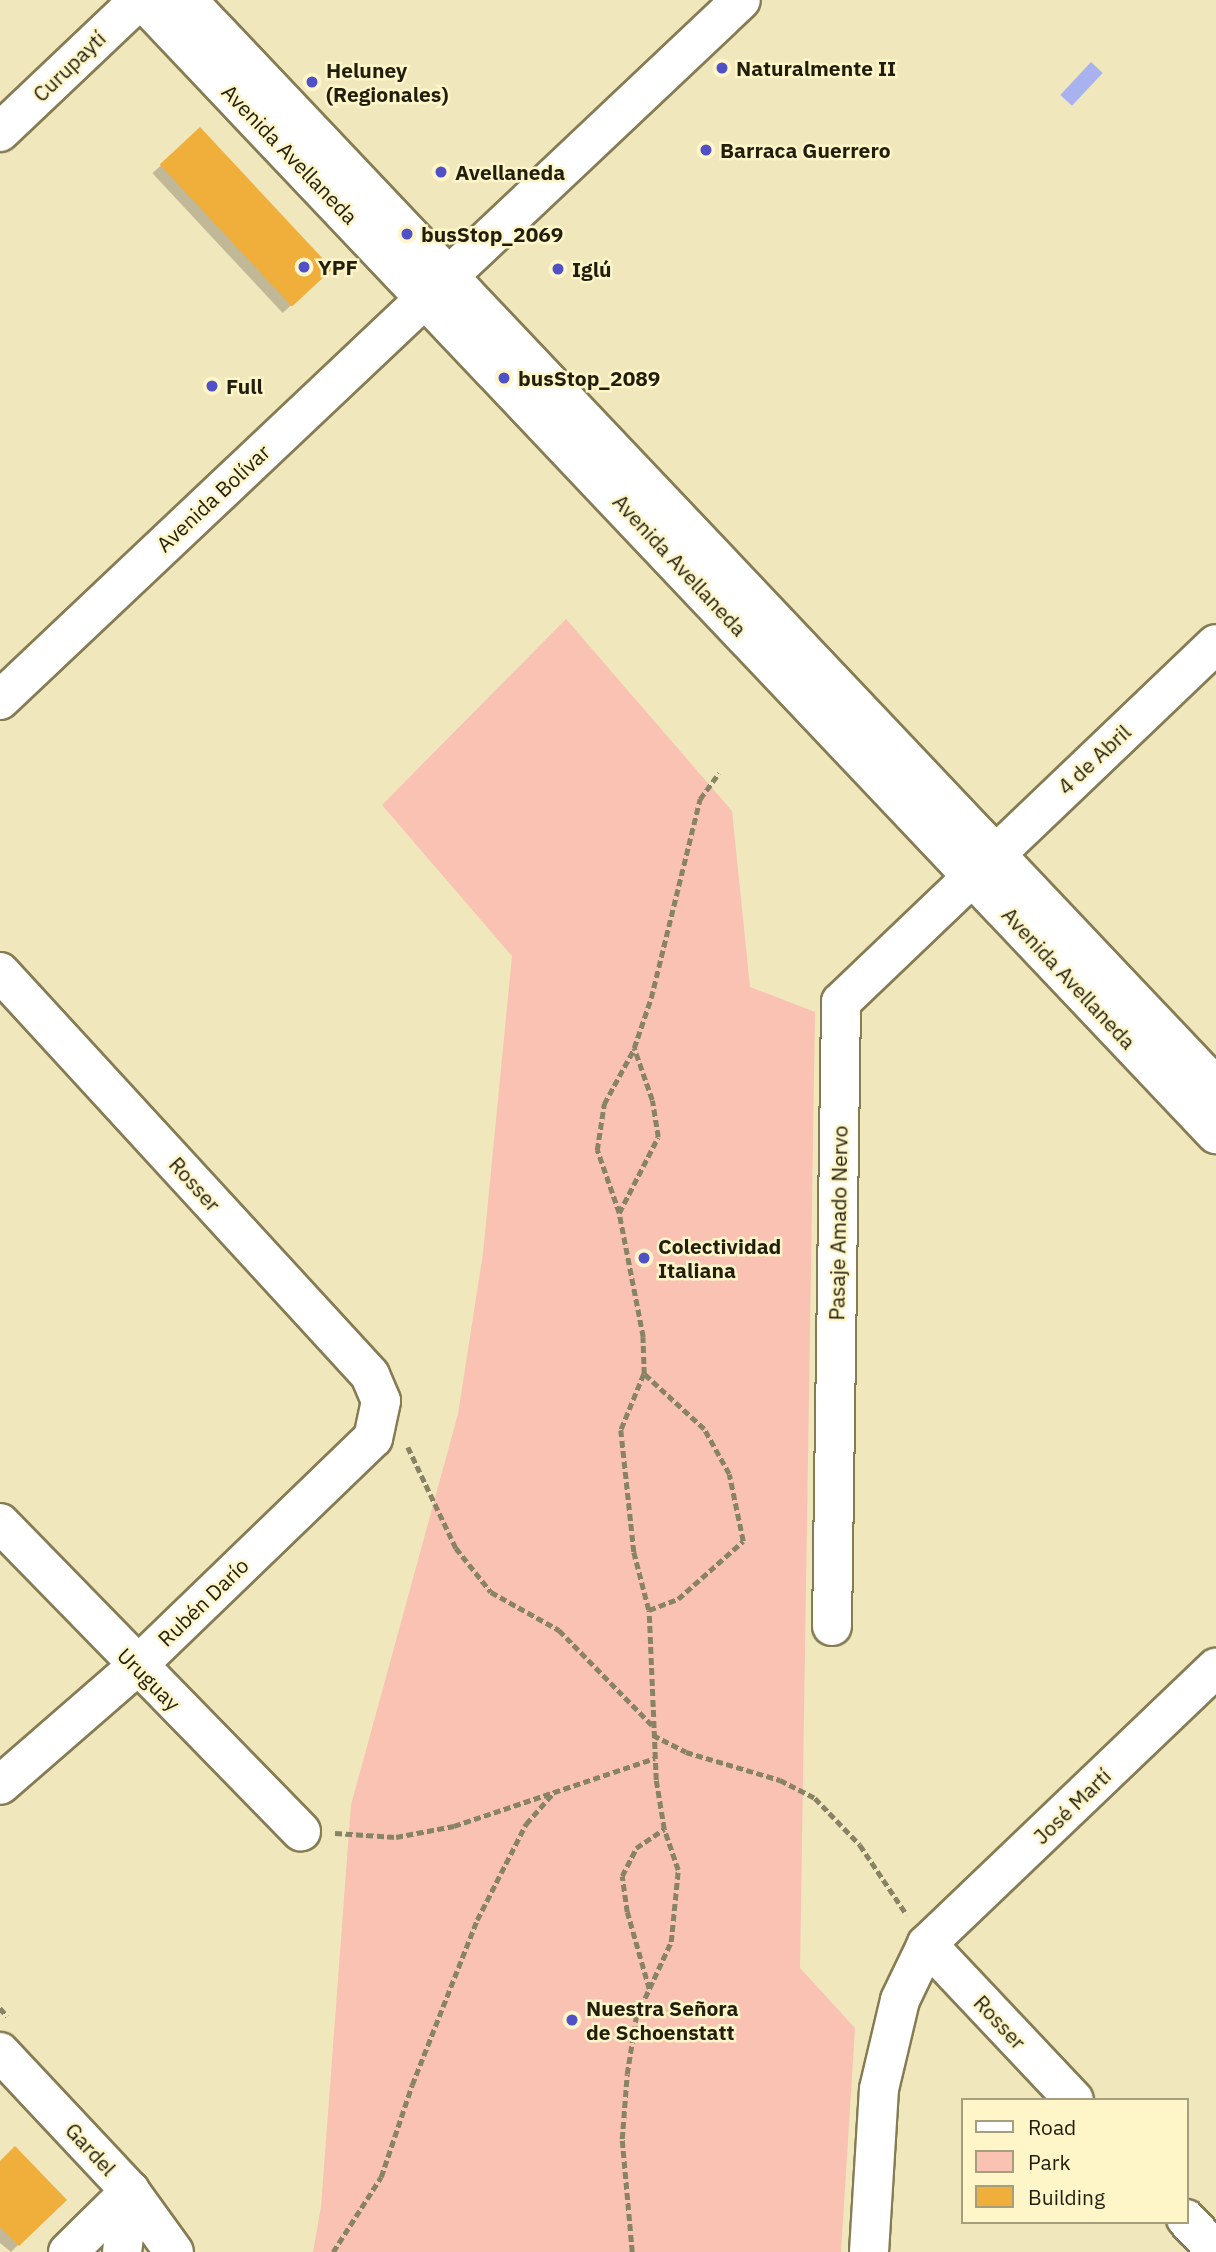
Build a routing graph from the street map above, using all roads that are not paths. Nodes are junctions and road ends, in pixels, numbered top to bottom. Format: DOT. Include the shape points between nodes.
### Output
graph roads {
  1 [pos="140,0"];
  2 [pos="187,0"];
  3 [pos="741,0"];
  4 [pos="0,132"];
  5 [pos="437,286"];
  6 [pos="1216,644"];
  7 [pos="0,700"];
  8 [pos="982,865"];
  9 [pos="0,972"];
  10 [pos="1216,1087"];
  11 [pos="1216,1134"];
  12 [pos="381,1401"];
  13 [pos="0,1523"];
  14 [pos="832,1626"];
  15 [pos="136,1666"];
  16 [pos="1216,1668"];
  17 [pos="0,1785"];
  18 [pos="301,1832"];
  19 [pos="927,1944"];
  20 [pos="0,2052"];
  21 [pos="1072,2098"];
  22 [pos="130,2191"];
  23 [pos="1188,2221"];
  24 [pos="1216,2251"];
  25 [pos="68,2252"];
  26 [pos="122,2252"];
  27 [pos="174,2252"];
  28 [pos="869,2252"];
  1 -- 4 [label="street, Curupaytí"];
  1 -- 5 [label="street, Avenida Avellaneda"];
  2 -- 5 [label="street, Avenida Avellaneda"];
  3 -- 5 [label="street, Avenida Bolívar"];
  5 -- 7 [label="street, Avenida Bolívar"];
  5 -- 8 [label="street, Avenida Avellaneda"];
  6 -- 8 [label="street, 4 de Abril"];
  8 -- 10 [label="street, Avenida Avellaneda"];
  8 -- 11 [label="street, Avenida Avellaneda"];
  8 -- 14 [label="street, Pasaje Amado Nervo" via="841,1002"];
  9 -- 12 [label="street, Rosser" via="370,1375"];
  12 -- 15 [label="street, Rubén Darío" via="373,1438"];
  13 -- 15 [label="street, Uruguay"];
  15 -- 17 [label="street, Rubén Darío"];
  15 -- 18 [label="street, Uruguay"];
  16 -- 19 [label="street, José Martí"];
  19 -- 21 [label="street, Rosser"];
  19 -- 28 [label="street" via="900,2000 878,2089"];
  20 -- 22 [label="street, Gardel"];
  22 -- 25 [label="street"];
  22 -- 26 [label="street"];
  22 -- 27 [label="street, Gardel"];
  23 -- 24 [label="street"];
}
